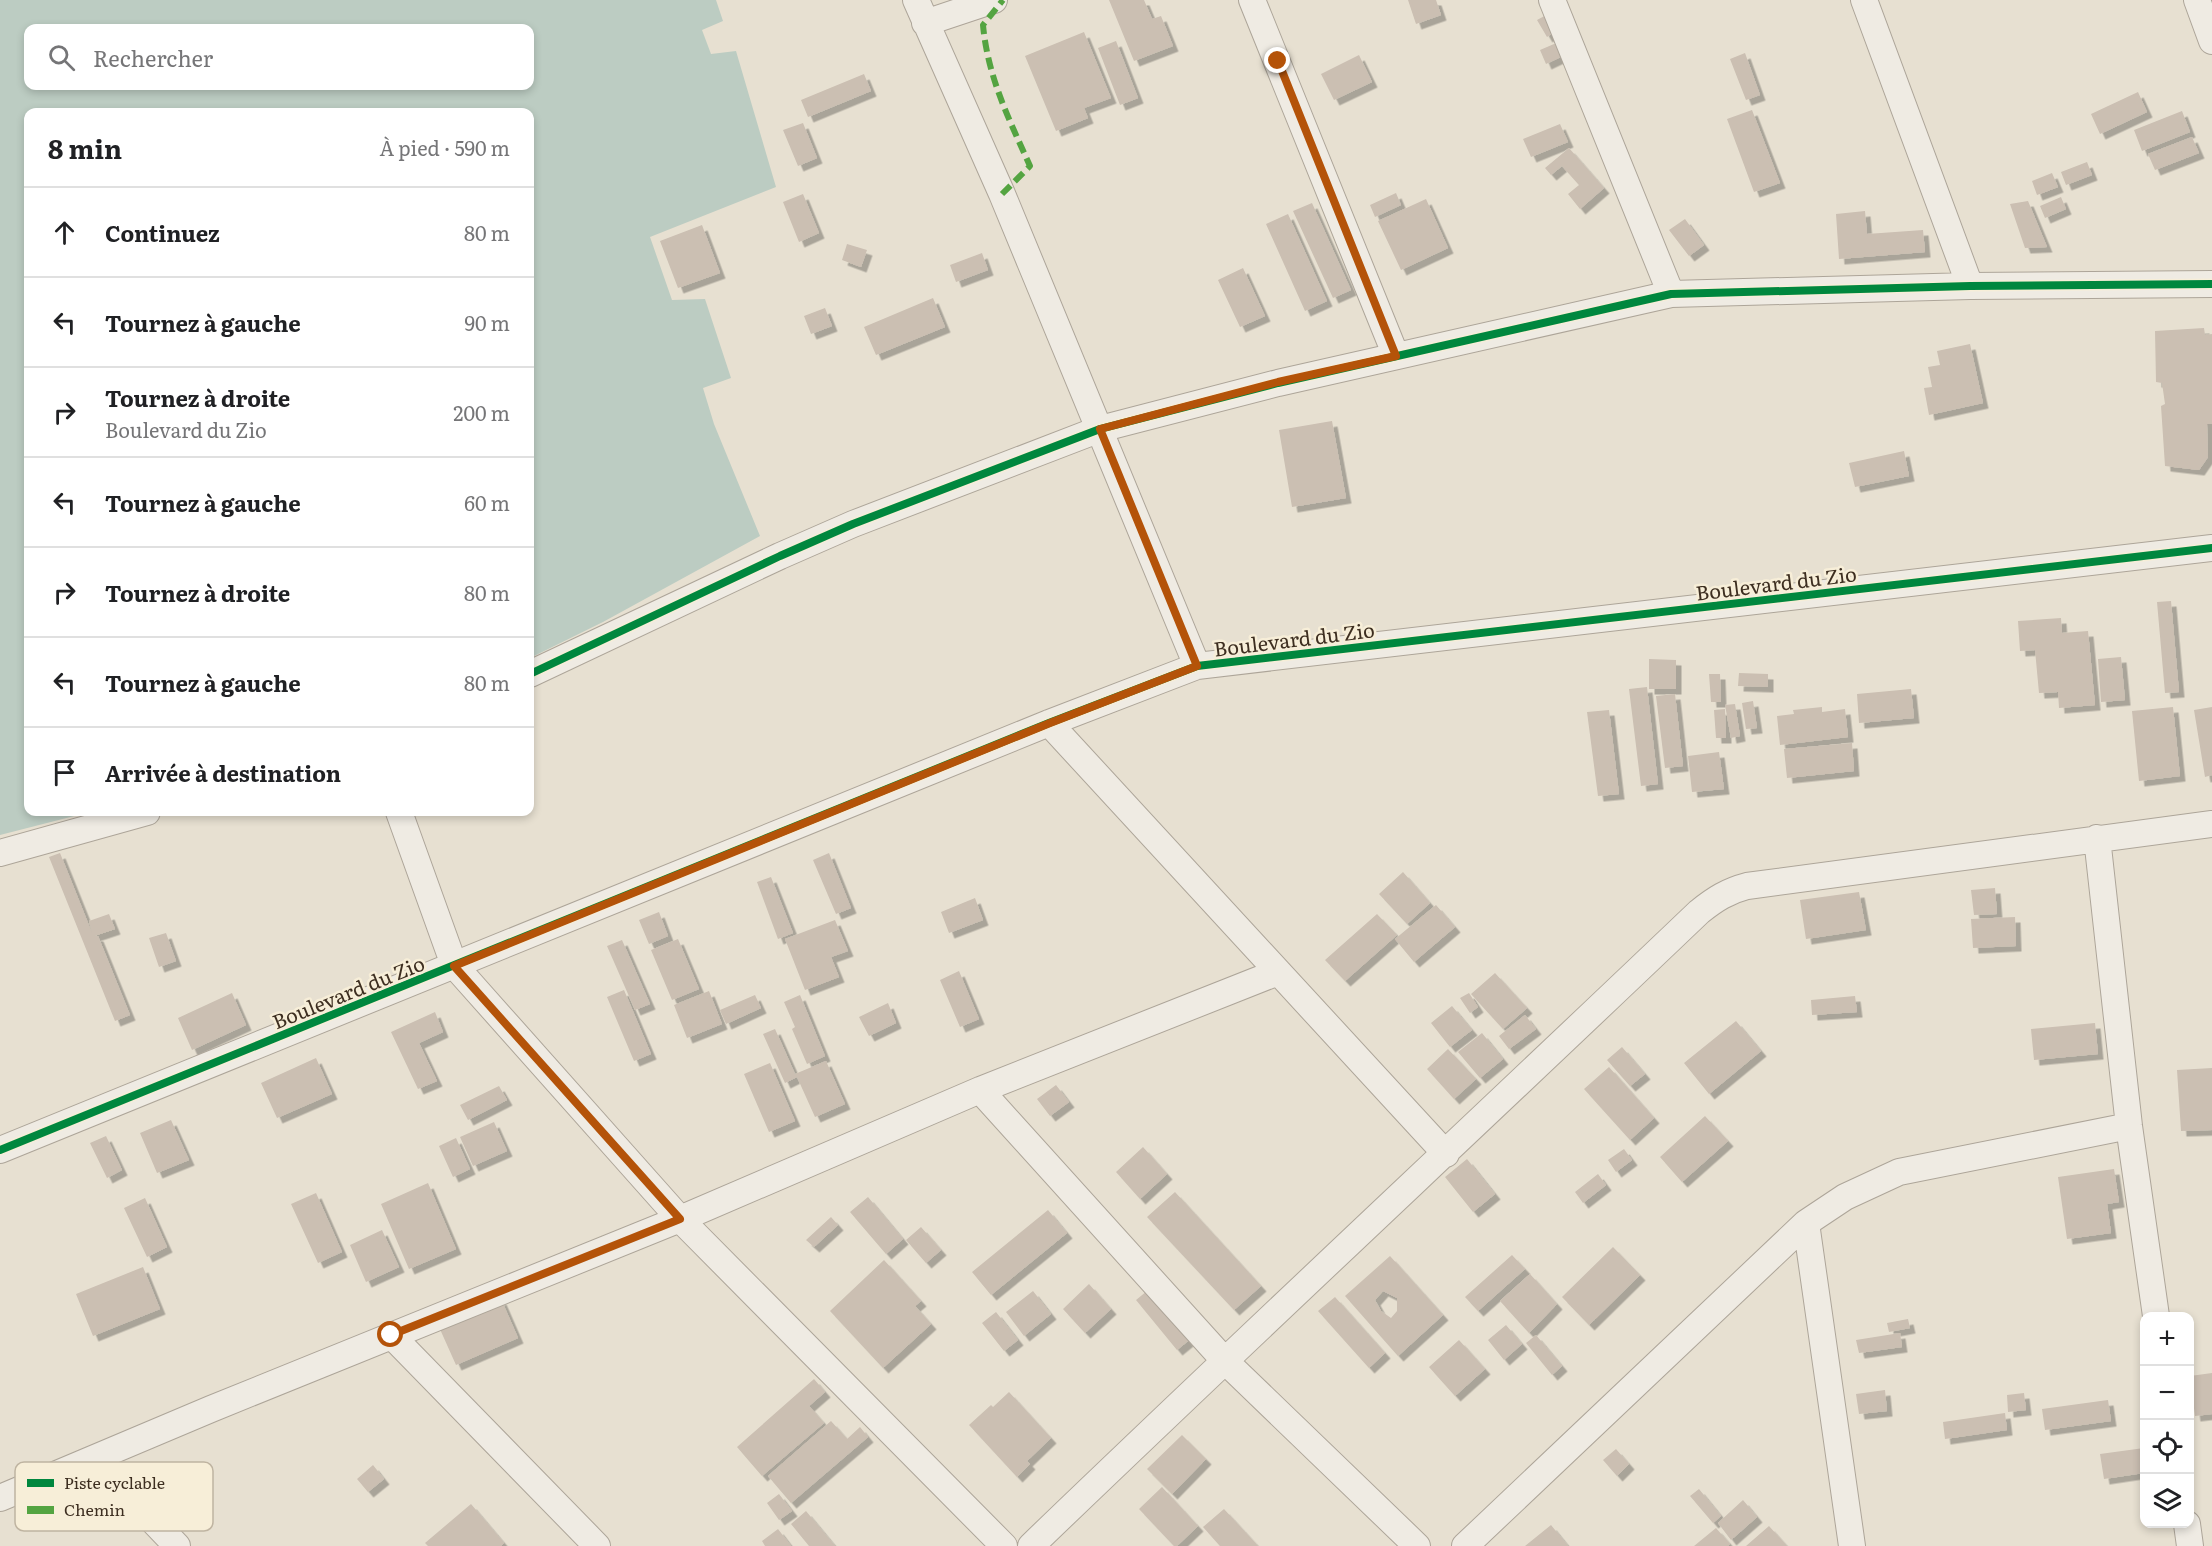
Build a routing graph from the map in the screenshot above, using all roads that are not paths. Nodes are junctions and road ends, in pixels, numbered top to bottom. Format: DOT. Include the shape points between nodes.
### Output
graph roads {
  1 [pos="994,0"];
  2 [pos="1252,0"];
  3 [pos="1552,0"];
  4 [pos="1864,0"];
  5 [pos="2197,0"];
  6 [pos="921,12"];
  7 [pos="2211,32"];
  8 [pos="2212,284"];
  9 [pos="1970,286"];
  10 [pos="1671,294"];
  11 [pos="1396,356"];
  12 [pos="1100,429"];
  13 [pos="2212,548"];
  14 [pos="1197,666"];
  15 [pos="534,672"];
  16 [pos="1050,723"];
  17 [pos="133,816"];
  18 [pos="400,816"];
  19 [pos="2212,824"];
  20 [pos="2097,838"];
  21 [pos="0,853"];
  22 [pos="454,966"];
  23 [pos="1278,972"];
  24 [pos="980,1090"];
  25 [pos="2129,1126"];
  26 [pos="0,1150"];
  27 [pos="1446,1154"];
  28 [pos="680,1219"];
  29 [pos="1806,1223"];
  30 [pos="2156,1312"];
  31 [pos="391,1335"];
  32 [pos="1224,1360"];
  33 [pos="94,1459"];
  34 [pos="87,1462"];
  35 [pos="97,1462"];
  36 [pos="15,1492"];
  37 [pos="0,1498"];
  38 [pos="2188,1528"];
  39 [pos="163,1531"];
  40 [pos="177,1546"];
  41 [pos="597,1546"];
  42 [pos="1004,1546"];
  43 [pos="1031,1546"];
  44 [pos="1417,1546"];
  45 [pos="1465,1546"];
  46 [pos="1852,1546"];
  47 [pos="2190,1546"];
  1 -- 6 [label="street"];
  2 -- 11 [label="street"];
  3 -- 10 [label="street"];
  4 -- 9 [label="street"];
  5 -- 7 [label="street"];
  6 -- 12 [label="street"];
  8 -- 9 [label="street"];
  9 -- 10 [label="street"];
  10 -- 11 [label="street"];
  11 -- 12 [label="street" via="1278,382"];
  12 -- 14 [label="street"];
  12 -- 15 [label="street" via="853,524"];
  13 -- 14 [label="street, Boulevard du Zio"];
  14 -- 16 [label="street, Boulevard du Zio"];
  16 -- 22 [label="street, Boulevard du Zio"];
  16 -- 23 [label="street"];
  17 -- 21 [label="street"];
  18 -- 22 [label="street"];
  19 -- 20 [label="street"];
  20 -- 25 [label="street"];
  20 -- 27 [label="street" via="1730,891 1700,912"];
  22 -- 26 [label="street, Boulevard du Zio"];
  22 -- 28 [label="street"];
  23 -- 24 [label="street"];
  23 -- 27 [label="street"];
  24 -- 28 [label="street"];
  24 -- 32 [label="street"];
  25 -- 29 [label="street" via="1899,1172 1845,1197"];
  25 -- 30 [label="street"];
  27 -- 32 [label="street"];
  28 -- 31 [label="street"];
  28 -- 42 [label="street"];
  29 -- 45 [label="street"];
  29 -- 46 [label="street"];
  31 -- 33 [label="street"];
  31 -- 41 [label="street"];
  32 -- 43 [label="street"];
  32 -- 44 [label="street"];
  33 -- 34 [label="street"];
  33 -- 35 [label="street"];
  36 -- 37 [label="street"];
  38 -- 47 [label="street"];
  39 -- 40 [label="street"];
}
